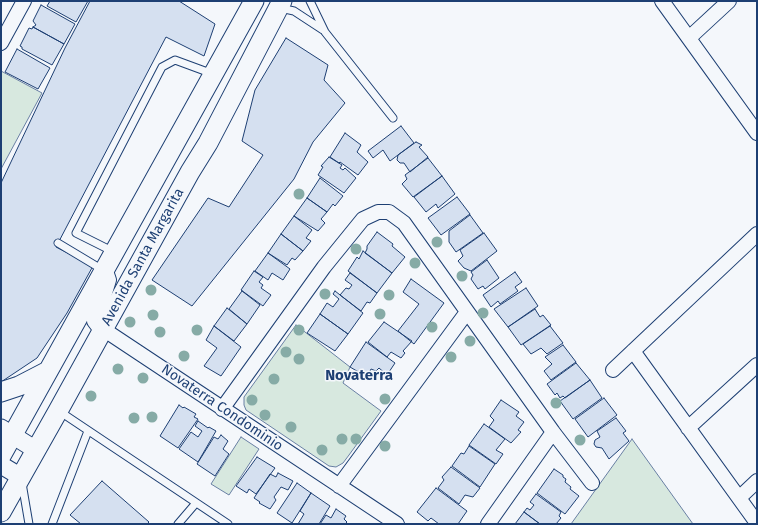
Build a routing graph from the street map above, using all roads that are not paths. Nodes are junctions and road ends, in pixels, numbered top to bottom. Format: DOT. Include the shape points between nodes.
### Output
graph roads {
  1 [pos="24,1"];
  2 [pos="254,1"];
  3 [pos="310,1"];
  4 [pos="662,1"];
  5 [pos="729,1"];
  6 [pos="280,4"];
  7 [pos="325,32"];
  8 [pos="689,38"];
  9 [pos="1,43"];
  10 [pos="216,69"];
  11 [pos="393,118"];
  12 [pos="757,133"];
  13 [pos="180,134"];
  14 [pos="208,142"];
  15 [pos="167,214"];
  16 [pos="757,234"];
  17 [pos="58,243"];
  18 [pos="115,252"];
  19 [pos="104,271"];
  20 [pos="467,312"];
  21 [pos="104,329"];
  22 [pos="633,351"];
  23 [pos="757,365"];
  24 [pos="613,370"];
  25 [pos="48,371"];
  26 [pos="1,392"];
  27 [pos="222,409"];
  28 [pos="58,411"];
  29 [pos="688,428"];
  30 [pos="7,431"];
  31 [pos="88,431"];
  32 [pos="553,432"];
  33 [pos="36,450"];
  34 [pos="1,456"];
  35 [pos="1,465"];
  36 [pos="21,477"];
  37 [pos="757,481"];
  38 [pos="592,483"];
  39 [pos="340,486"];
  40 [pos="739,498"];
  41 [pos="196,503"];
  42 [pos="1,512"];
  43 [pos="757,523"];
  44 [pos="29,524"];
  45 [pos="52,524"];
  46 [pos="178,524"];
  47 [pos="228,524"];
  48 [pos="397,524"];
  49 [pos="488,524"];
  1 -- 9 [label="street"];
  2 -- 10 [label="main road, Avenida Santa Margarita"];
  3 -- 7 [label="lane"];
  4 -- 8 [label="street"];
  5 -- 8 [label="street"];
  6 -- 7 [label="lane" via="308,19"];
  6 -- 14 [label="main road, Avenida Santa Margarita"];
  7 -- 11 [label="lane"];
  8 -- 12 [label="street"];
  10 -- 13 [label="main road, Avenida Santa Margarita"];
  10 -- 14 [label="main road" via="220,75 219,81 195,132 202,141"];
  10 -- 18 [label="lane" via="175,60 162,67 76,233"];
  13 -- 15 [label="main road" via="192,144 170,190"];
  13 -- 18 [label="main road, Avenida Santa Margarita"];
  14 -- 15 [label="main road, Avenida Santa Margarita"];
  15 -- 21 [label="main road, Avenida Santa Margarita"];
  16 -- 22 [label="street"];
  17 -- 19 [label="lane"];
  18 -- 19 [label="main road, Avenida Santa Margarita"];
  19 -- 21 [label="street, Novaterra Condominio" via="109,280 95,311 94,320"];
  19 -- 25 [label="main road, Avenida Santa Margarita"];
  20 -- 27 [label="street" via="404,223 389,212 378,212 363,219 324,268"];
  20 -- 32 [label="street"];
  20 -- 39 [label="street"];
  21 -- 27 [label="street, Novaterra Condominio"];
  21 -- 28 [label="main road, Avenida Santa Margarita"];
  22 -- 24 [label="street"];
  22 -- 29 [label="street"];
  23 -- 29 [label="street"];
  25 -- 26 [label="main road"];
  25 -- 30 [label="main road, Avenida Santa Margarita"];
  27 -- 39 [label="street, Novaterra Condominio"];
  28 -- 31 [label="lane"];
  28 -- 33 [label="main road, Avenida Santa Margarita"];
  29 -- 40 [label="street"];
  30 -- 33 [label="street"];
  30 -- 34 [label="main road, Avenida Santa Margarita"];
  31 -- 41 [label="lane"];
  31 -- 45 [label="lane"];
  32 -- 38 [label="street"];
  32 -- 49 [label="street"];
  33 -- 36 [label="main road, Avenida Santa Margarita"];
  35 -- 36 [label="street"];
  36 -- 42 [label="main road, Avenida Santa Margarita"];
  36 -- 44 [label="lane"];
  37 -- 40 [label="street"];
  39 -- 48 [label="street, Novaterra Condominio"];
  40 -- 43 [label="street"];
  41 -- 46 [label="lane"];
  41 -- 47 [label="lane"];
}
